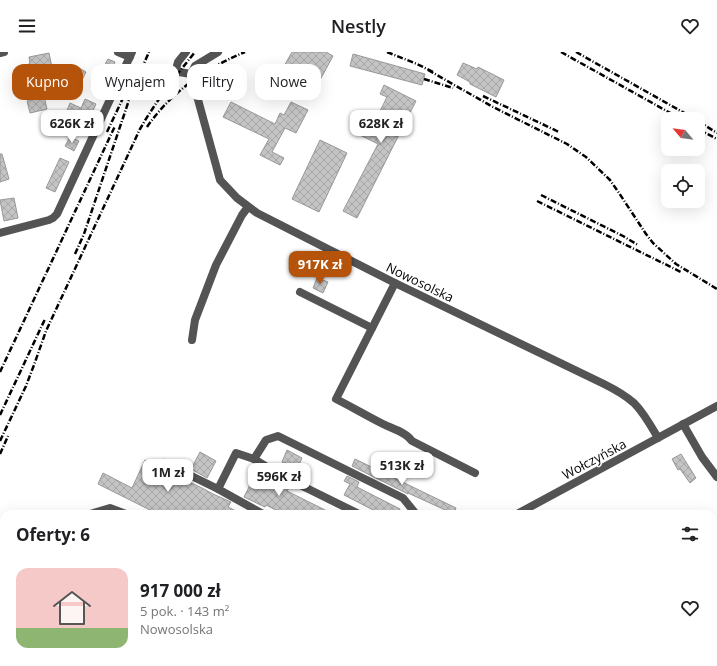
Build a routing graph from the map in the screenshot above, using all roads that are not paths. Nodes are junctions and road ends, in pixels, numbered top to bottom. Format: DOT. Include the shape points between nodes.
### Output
graph roads {
  1 [pos="4,52"];
  2 [pos="118,52"];
  3 [pos="186,52"];
  4 [pos="218,52"];
  5 [pos="0,53"];
  6 [pos="131,55"];
  7 [pos="198,64"];
  8 [pos="187,73"];
  9 [pos="198,100"];
  10 [pos="248,207"];
  11 [pos="0,233"];
  12 [pos="395,283"];
  13 [pos="300,292"];
  14 [pos="372,328"];
  15 [pos="192,340"];
  16 [pos="717,406"];
  17 [pos="683,424"];
  18 [pos="658,438"];
  19 [pos="254,458"];
  20 [pos="165,463"];
  21 [pos="475,473"];
  22 [pos="717,477"];
  23 [pos="218,489"];
  24 [pos="103,510"];
  25 [pos="115,510"];
  26 [pos="256,510"];
  27 [pos="351,510"];
  28 [pos="413,510"];
  29 [pos="524,510"];
  1 -- 5 [label="street"];
  2 -- 6 [label="street"];
  3 -- 8 [label="street" via="176,69"];
  4 -- 7 [label="street"];
  6 -- 11 [label="street" via="57,214 48,220"];
  9 -- 10 [label="street, Nowosolska" via="220,180"];
  10 -- 12 [label="street, Nowosolska"];
  10 -- 15 [label="street" via="216,265 195,320"];
  12 -- 14 [label="street"];
  12 -- 18 [label="street, Nowosolska" via="614,389 638,407"];
  13 -- 14 [label="street"];
  14 -- 21 [label="street" via="336,399"];
  16 -- 17 [label="street, Wołczyńska"];
  17 -- 18 [label="street, Wołczyńska"];
  17 -- 22 [label="street"];
  18 -- 29 [label="street, Wołczyńska"];
  19 -- 23 [label="street" via="236,454"];
  19 -- 27 [label="street" via="278,474"];
  19 -- 28 [label="street" via="266,440 278,436 403,498"];
  20 -- 23 [label="street"];
  23 -- 26 [label="street"];
  24 -- 25 [label="street"];
}
